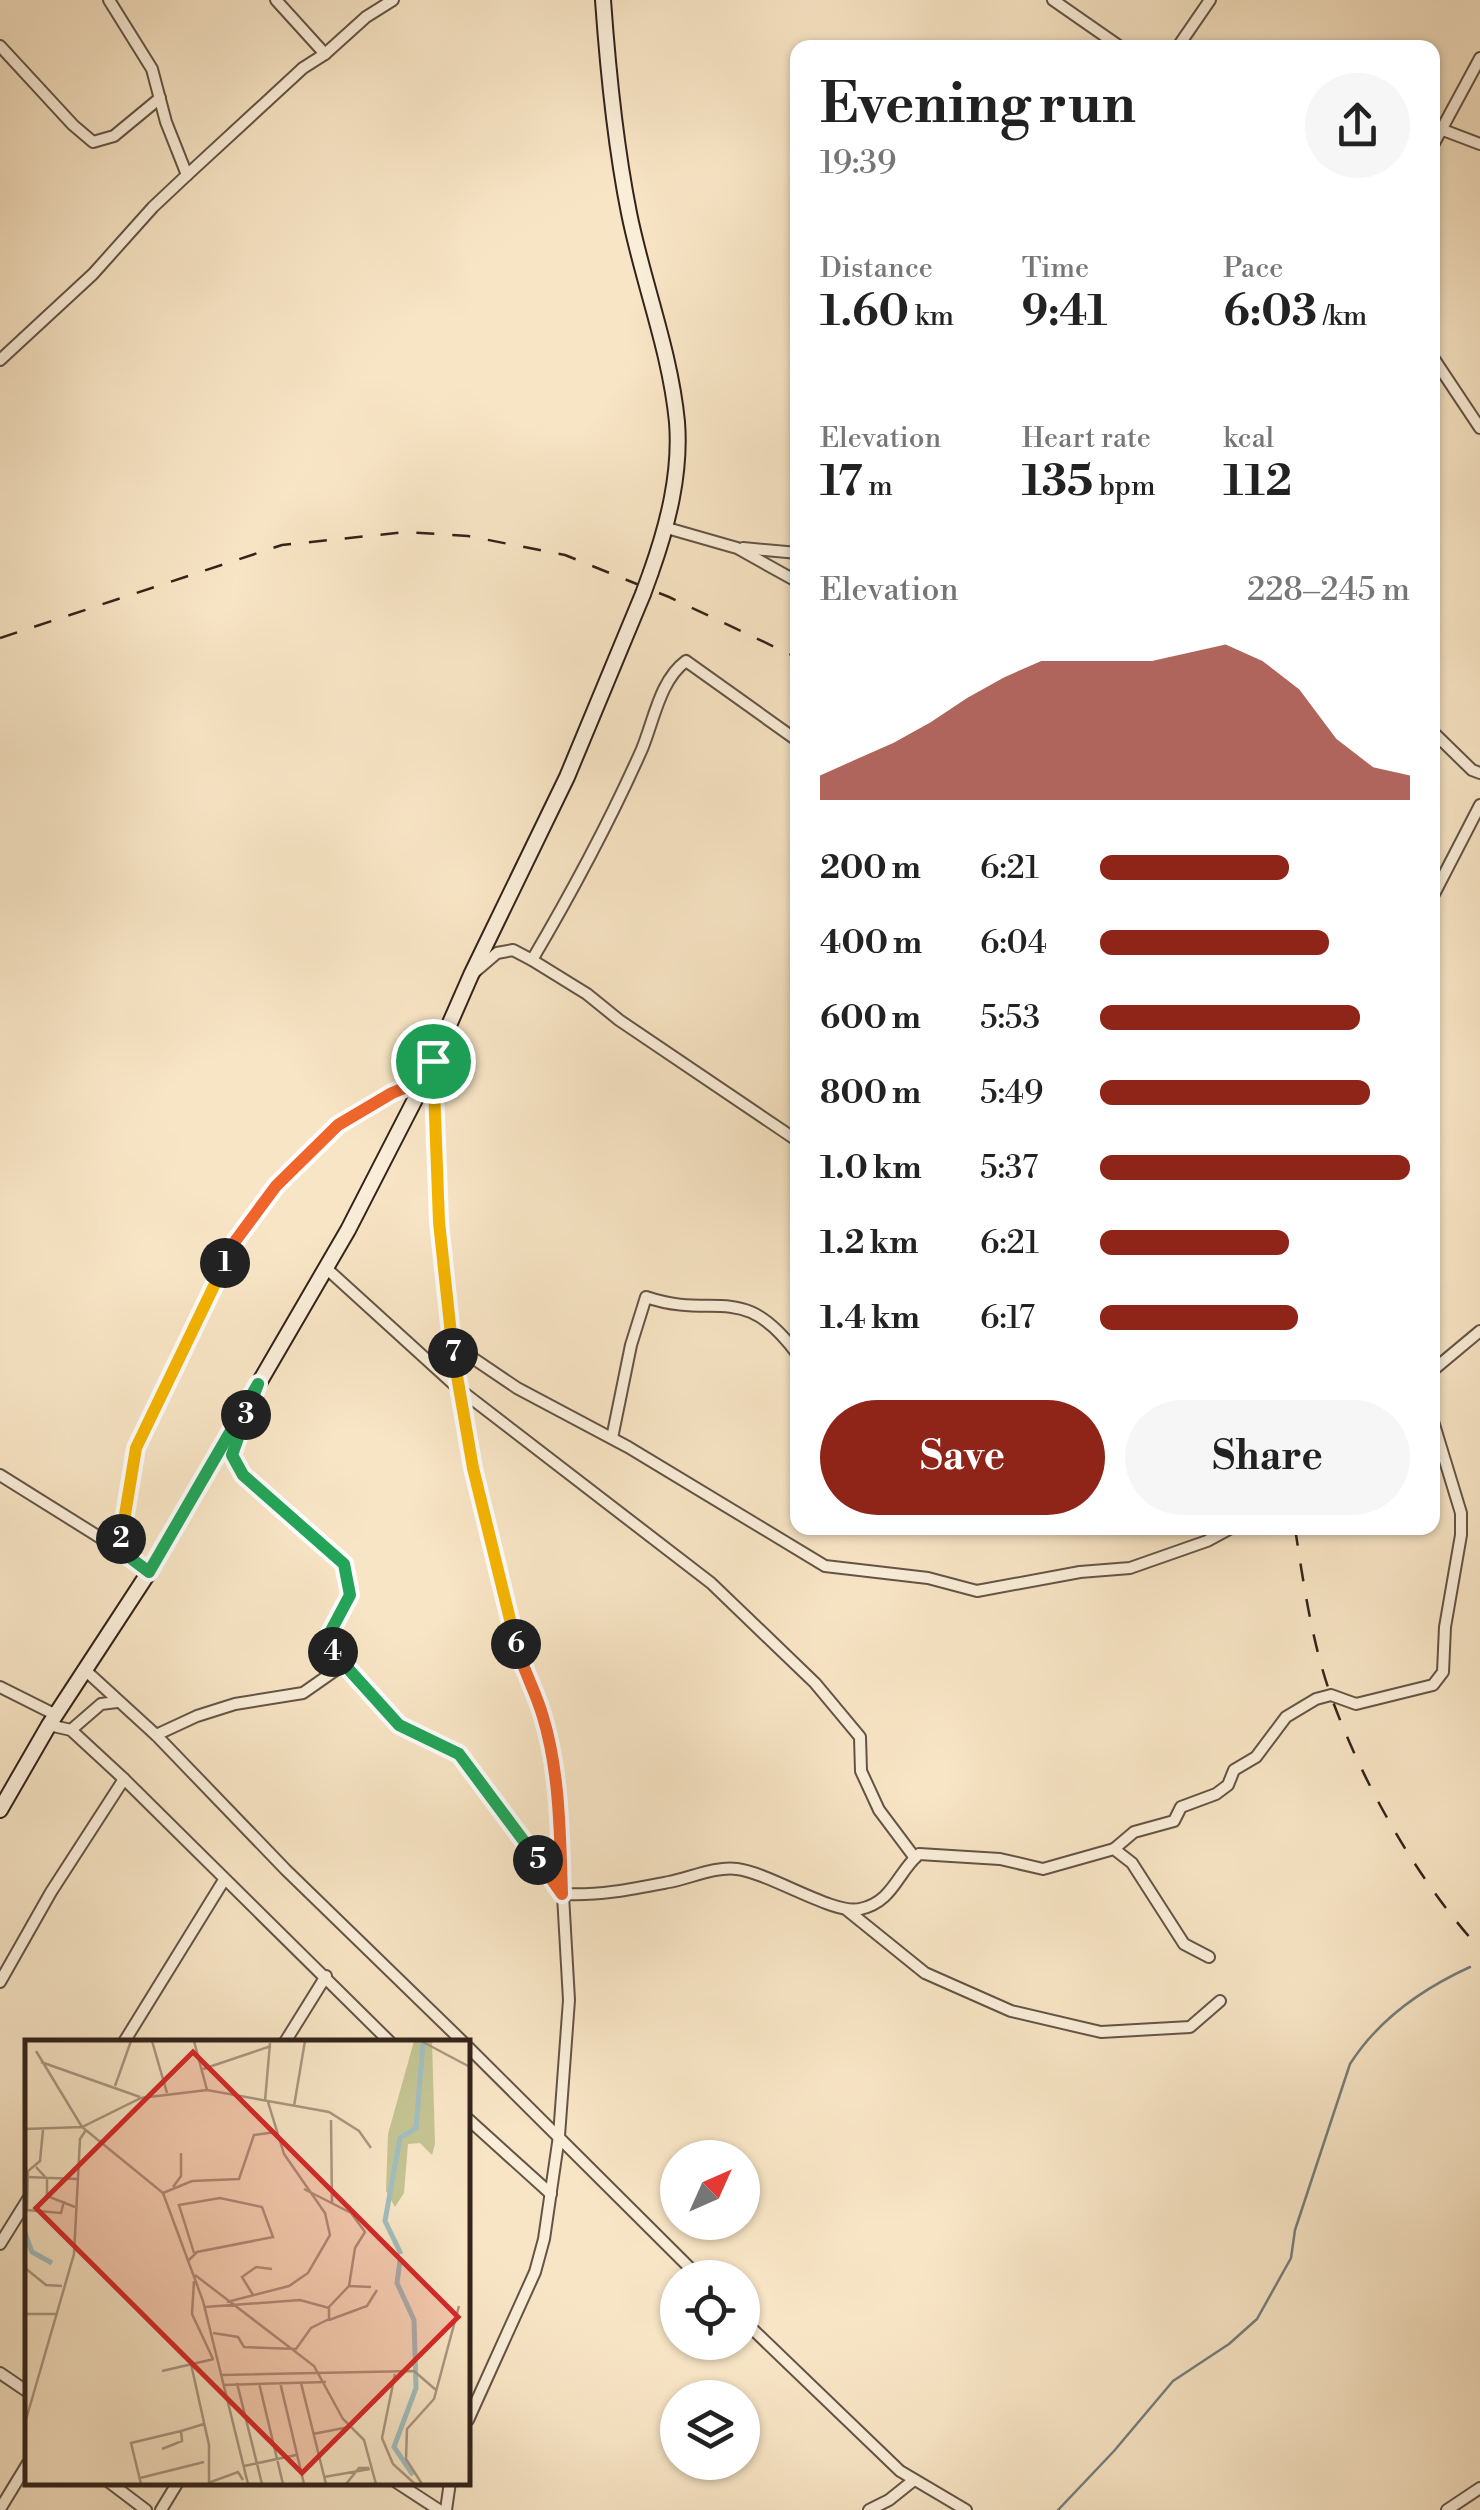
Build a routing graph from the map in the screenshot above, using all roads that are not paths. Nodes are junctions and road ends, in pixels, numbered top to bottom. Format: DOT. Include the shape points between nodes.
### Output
graph roads {
  1 [pos="109,0"];
  2 [pos="276,0"];
  3 [pos="393,0"];
  4 [pos="602,0"];
  5 [pos="1053,0"];
  6 [pos="1210,0"];
  7 [pos="1110,40"];
  8 [pos="1182,40"];
  9 [pos="0,46"];
  10 [pos="326,54"];
  11 [pos="1480,58"];
  12 [pos="160,98"];
  13 [pos="1444,130"];
  14 [pos="1440,136"];
  15 [pos="1480,144"];
  16 [pos="187,175"];
  17 [pos="0,360"];
  18 [pos="1440,368"];
  19 [pos="1480,428"];
  20 [pos="667,528"];
  21 [pos="736,548"];
  22 [pos="790,551"];
  23 [pos="790,578"];
  24 [pos="790,735"];
  25 [pos="1440,739"];
  26 [pos="1480,773"];
  27 [pos="1480,805"];
  28 [pos="1440,882"];
  29 [pos="532,960"];
  30 [pos="471,975"];
  31 [pos="433,1061"];
  32 [pos="424,1080"];
  33 [pos="790,1136"];
  34 [pos="326,1268"];
  35 [pos="1480,1331"];
  36 [pos="452,1344"];
  37 [pos="790,1345"];
  38 [pos="1440,1364"];
  39 [pos="258,1384"];
  40 [pos="459,1389"];
  41 [pos="612,1438"];
  42 [pos="1440,1444"];
  43 [pos="0,1475"];
  44 [pos="1218,1535"];
  45 [pos="120,1550"];
  46 [pos="149,1572"];
  47 [pos="344,1665"];
  48 [pos="85,1670"];
  49 [pos="0,1687"];
  50 [pos="117,1702"];
  51 [pos="53,1720"];
  52 [pos="71,1730"];
  53 [pos="156,1735"];
  54 [pos="124,1778"];
  55 [pos="0,1810"];
  56 [pos="1114,1849"];
  57 [pos="914,1858"];
  58 [pos="224,1880"];
  59 [pos="562,1894"];
  60 [pos="847,1910"];
  61 [pos="1209,1957"];
  62 [pos="326,1976"];
  63 [pos="0,1982"];
  64 [pos="1220,2001"];
  65 [pos="125,2040"];
  66 [pos="286,2040"];
  67 [pos="388,2040"];
  68 [pos="460,2040"];
  69 [pos="470,2050"];
  70 [pos="470,2120"];
  71 [pos="560,2136"];
  72 [pos="551,2194"];
  73 [pos="25,2204"];
  74 [pos="0,2244"];
  75 [pos="682,2260"];
  76 [pos="760,2337"];
  77 [pos="0,2373"];
  78 [pos="25,2390"];
  79 [pos="470,2415"];
  80 [pos="25,2468"];
  81 [pos="914,2480"];
  82 [pos="113,2485"];
  83 [pos="176,2485"];
  84 [pos="401,2485"];
  85 [pos="449,2485"];
  86 [pos="1480,2488"];
  87 [pos="0,2508"];
  88 [pos="146,2510"];
  89 [pos="162,2510"];
  90 [pos="442,2510"];
  91 [pos="869,2510"];
  92 [pos="966,2510"];
  93 [pos="1447,2510"];
  1 -- 12 [label="street" via="152,69"];
  2 -- 10 [label="street"];
  3 -- 10 [label="street"];
  4 -- 20 [label="main road" via="629,212 677,425"];
  5 -- 7 [label="street"];
  6 -- 8 [label="street"];
  9 -- 12 [label="street" via="93,142 114,136"];
  10 -- 16 [label="street"];
  11 -- 13 [label="street"];
  12 -- 16 [label="street"];
  13 -- 14 [label="street"];
  13 -- 15 [label="street"];
  16 -- 17 [label="street"];
  18 -- 19 [label="street"];
  20 -- 21 [label="street"];
  20 -- 30 [label="main road, bridge" via="567,777"];
  21 -- 22 [label="street"];
  21 -- 23 [label="street"];
  24 -- 29 [label="street" via="686,661 672,671 642,748"];
  25 -- 26 [label="street"];
  27 -- 28 [label="street"];
  29 -- 30 [label="street" via="513,950 498,952"];
  29 -- 33 [label="street"];
  30 -- 31 [label="main road"];
  31 -- 32 [label="main road"];
  31 -- 36 [label="street"];
  32 -- 34 [label="main road"];
  32 -- 45 [label="street" via="338,1125 276,1186 236,1240 136,1448"];
  34 -- 39 [label="main road"];
  34 -- 40 [label="street"];
  35 -- 38 [label="street"];
  36 -- 40 [label="street"];
  36 -- 41 [label="street" via="517,1388"];
  37 -- 41 [label="street" via="741,1306 682,1306 646,1297"];
  39 -- 46 [label="main road"];
  39 -- 47 [label="street" via="232,1455 243,1475 344,1564 350,1595 325,1642"];
  40 -- 57 [label="street" via="711,1583 815,1683 860,1737 860,1770 878,1810"];
  40 -- 59 [label="street" via="507,1610 543,1716 558,1808"];
  41 -- 44 [label="street" via="825,1566 928,1578 961,1589 1130,1568"];
  42 -- 56 [label="street" via="1461,1524 1442,1672 1433,1685 1356,1704 1331,1695 1316,1698 1286,1717 1216,1794 1181,1806 1174,1821 1134,1832"];
  43 -- 45 [label="street"];
  45 -- 46 [label="street"];
  46 -- 48 [label="main road"];
  47 -- 53 [label="street" via="302,1693 235,1704"];
  47 -- 59 [label="street" via="399,1725 459,1754"];
  48 -- 50 [label="street"];
  48 -- 51 [label="main road"];
  49 -- 51 [label="street"];
  50 -- 52 [label="street" via="101,1704"];
  50 -- 53 [label="street"];
  51 -- 52 [label="street"];
  51 -- 55 [label="main road"];
  52 -- 54 [label="street"];
  53 -- 68 [label="street"];
  54 -- 58 [label="street"];
  54 -- 63 [label="street"];
  56 -- 57 [label="street" via="1043,1869 1000,1859"];
  56 -- 61 [label="street" via="1132,1863 1184,1944"];
  57 -- 60 [label="street" via="886,1898"];
  58 -- 62 [label="street"];
  58 -- 65 [label="street"];
  59 -- 60 [label="street" via="614,1893 730,1868"];
  59 -- 71 [label="street" via="569,2000"];
  60 -- 64 [label="street" via="925,1973 1011,2011 1101,2032 1190,2027"];
  62 -- 66 [label="street"];
  62 -- 67 [label="street"];
  69 -- 71 [label="street"];
  70 -- 72 [label="street"];
  71 -- 72 [label="street"];
  71 -- 75 [label="street"];
  72 -- 79 [label="street" via="535,2272"];
  73 -- 74 [label="street"];
  76 -- 81 [label="street"];
  77 -- 78 [label="street"];
  80 -- 87 [label="street"];
  81 -- 91 [label="street"];
  81 -- 92 [label="street"];
  82 -- 88 [label="street"];
  83 -- 89 [label="street"];
  84 -- 90 [label="street"];
  85 -- 90 [label="street"];
  86 -- 93 [label="street"];
}
